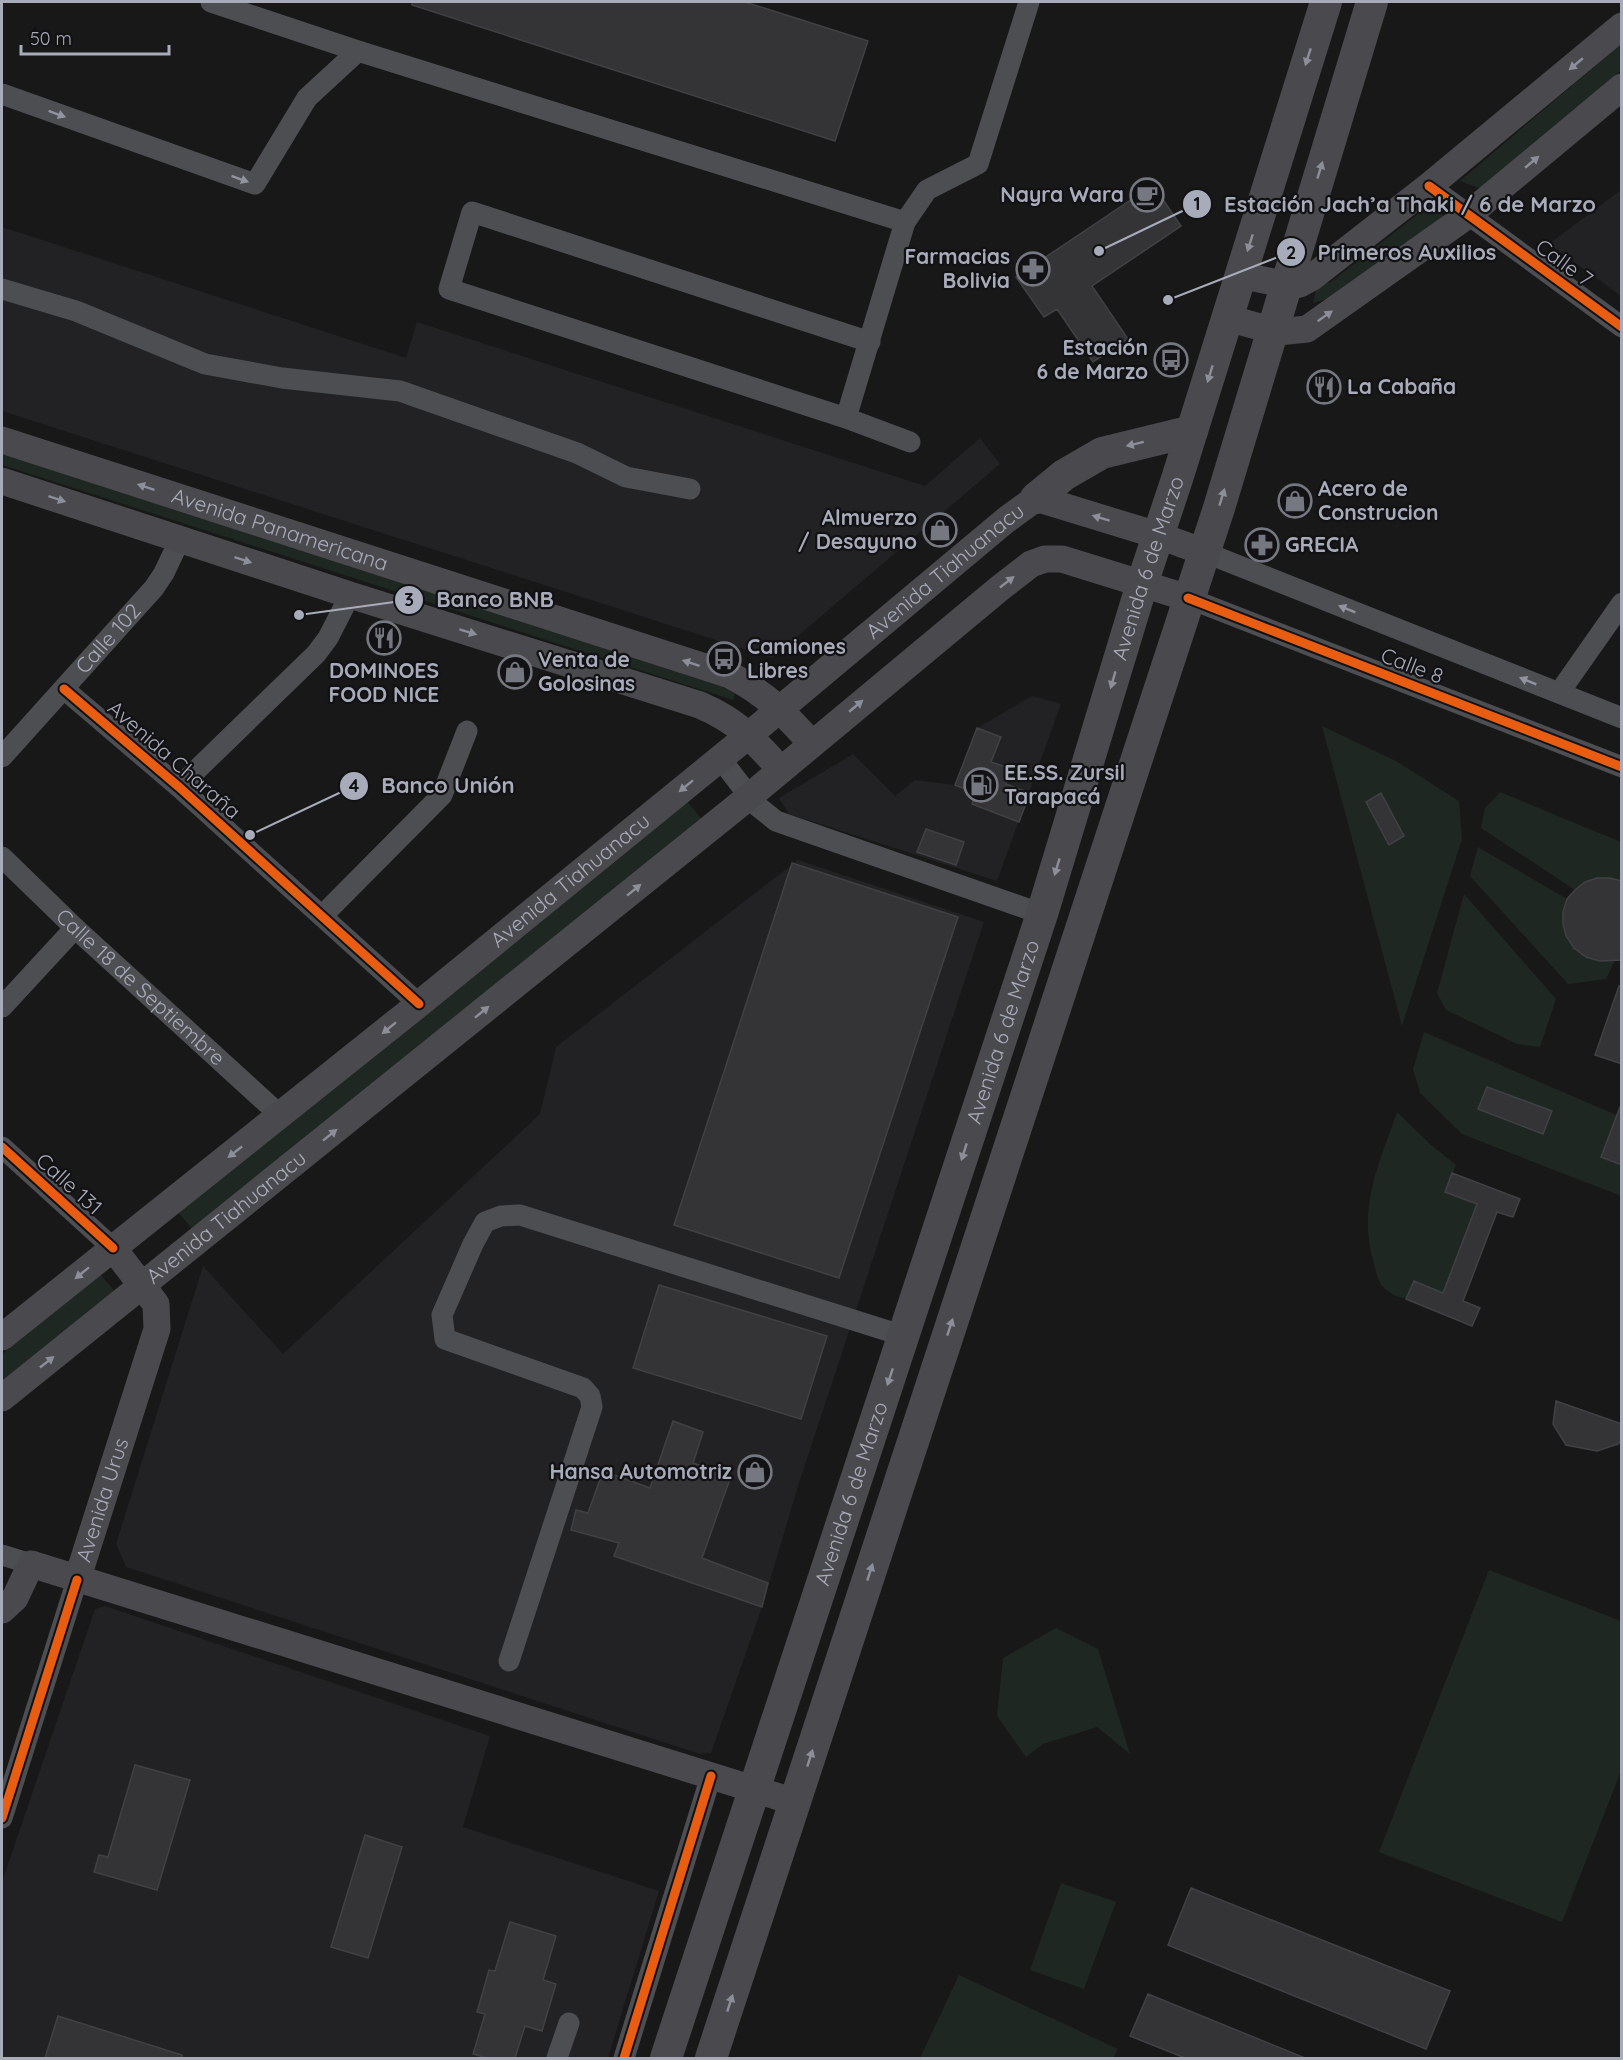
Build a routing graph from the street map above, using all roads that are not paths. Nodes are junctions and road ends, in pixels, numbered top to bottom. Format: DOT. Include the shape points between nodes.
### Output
graph roads {
  1 [pos="211,2"];
  2 [pos="1029,2"];
  3 [pos="1326,2"];
  4 [pos="1372,2"];
  5 [pos="1622,26"];
  6 [pos="358,51"];
  7 [pos="1622,87"];
  8 [pos="2,94"];
  9 [pos="1429,186"];
  10 [pos="1468,215"];
  11 [pos="905,222"];
  12 [pos="1240,275"];
  13 [pos="1284,286"];
  14 [pos="2,289"];
  15 [pos="1227,318"];
  16 [pos="1622,327"];
  17 [pos="1271,330"];
  18 [pos="870,342"];
  19 [pos="846,418"];
  20 [pos="1192,431"];
  21 [pos="2,440"];
  22 [pos="910,442"];
  23 [pos="2,482"];
  24 [pos="690,489"];
  25 [pos="1036,498"];
  26 [pos="1157,535"];
  27 [pos="180,539"];
  28 [pos="1204,552"];
  29 [pos="1142,584"];
  30 [pos="350,595"];
  31 [pos="1188,598"];
  32 [pos="1622,603"];
  33 [pos="64,689"];
  34 [pos="1559,693"];
  35 [pos="780,708"];
  36 [pos="1622,718"];
  37 [pos="467,731"];
  38 [pos="749,735"];
  39 [pos="812,744"];
  40 [pos="2,757"];
  41 [pos="720,758"];
  42 [pos="1622,767"];
  43 [pos="781,770"];
  44 [pos="179,787"];
  45 [pos="750,796"];
  46 [pos="2,857"];
  47 [pos="1042,914"];
  48 [pos="322,916"];
  49 [pos="75,928"];
  50 [pos="419,1004"];
  51 [pos="2,1007"];
  52 [pos="281,1116"];
  53 [pos="2,1147"];
  54 [pos="113,1248"];
  55 [pos="143,1286"];
  56 [pos="904,1336"];
  57 [pos="2,1337"];
  58 [pos="2,1398"];
  59 [pos="2,1555"];
  60 [pos="31,1564"];
  61 [pos="77,1580"];
  62 [pos="2,1610"];
  63 [pos="509,1660"];
  64 [pos="711,1776"];
  65 [pos="754,1790"];
  66 [pos="795,1802"];
  67 [pos="2,1818"];
  68 [pos="569,2023"];
  69 [pos="557,2058"];
  70 [pos="624,2058"];
  71 [pos="666,2058"];
  72 [pos="711,2058"];
  1 -- 6 [label="street"];
  2 -- 11 [label="street" via="978,164 927,190"];
  3 -- 12 [label="highway, Avenida 6 de Marzo, one-way"];
  13 -- 4 [label="highway, Avenida 6 de Marzo, one-way"];
  5 -- 9 [label="main road, one-way"];
  8 -- 6 [label="street, one-way" via="255,184 307,98"];
  6 -- 11 [label="street"];
  10 -- 7 [label="main road, one-way"];
  9 -- 10 [label="street, Calle 7"];
  9 -- 13 [label="main road" via="1311,278"];
  10 -- 16 [label="street, Calle 7"];
  17 -- 10 [label="main road, one-way" via="1307,329"];
  11 -- 18 [label="street"];
  12 -- 13 [label="main road"];
  12 -- 15 [label="highway, Avenida 6 de Marzo"];
  13 -- 17 [label="highway, Avenida 6 de Marzo"];
  14 -- 24 [label="street" via="76,311 205,364 282,378 400,391 577,453 626,477"];
  15 -- 17 [label="main road"];
  15 -- 20 [label="highway, Avenida 6 de Marzo, one-way"];
  28 -- 17 [label="highway, Avenida 6 de Marzo, one-way"];
  18 -- 19 [label="street"];
  18 -- 19 [label="street" via="472,212 449,289"];
  19 -- 22 [label="street"];
  20 -- 25 [label="highway, one-way" via="1102,453 1064,475"];
  20 -- 26 [label="highway, Avenida 6 de Marzo"];
  35 -- 21 [label="main road, Avenida Panamericana, one-way" via="730,675"];
  23 -- 27 [label="main road, Avenida Panamericana, one-way"];
  26 -- 25 [label="main road, Avenida Tiahuanacu, one-way"];
  25 -- 35 [label="main road, Avenida Tiahuanacu"];
  26 -- 28 [label="main road, Calle 8"];
  26 -- 29 [label="highway, Avenida 6 de Marzo"];
  27 -- 30 [label="main road, Avenida Panamericana, one-way"];
  27 -- 33 [label="street, Calle 102" via="154,588"];
  28 -- 31 [label="highway, Avenida 6 de Marzo"];
  34 -- 28 [label="street, Calle 8, one-way"];
  29 -- 31 [label="main road, Calle 8"];
  39 -- 29 [label="main road, Avenida Tiahuanacu, one-way" via="1031,564 1062,559"];
  29 -- 47 [label="highway, Avenida 6 de Marzo, one-way"];
  30 -- 38 [label="main road, Avenida Panamericana, one-way" via="700,705 729,719"];
  30 -- 44 [label="street" via="316,654"];
  31 -- 42 [label="street, Calle 8"];
  66 -- 31 [label="highway, Avenida 6 de Marzo, one-way"];
  32 -- 34 [label="street"];
  33 -- 40 [label="street, Calle 102"];
  33 -- 44 [label="street, Avenida Charaña"];
  34 -- 36 [label="street, Calle 8"];
  35 -- 38 [label="main road, Avenida Tiahuanacu"];
  35 -- 39 [label="main road, Avenida Panamericana"];
  37 -- 48 [label="street" via="441,795"];
  38 -- 41 [label="main road, Avenida Tiahuanacu"];
  38 -- 43 [label="main road, Avenida Panamericana"];
  39 -- 43 [label="main road, Avenida Tiahuanacu"];
  41 -- 45 [label="street"];
  41 -- 50 [label="main road, Avenida Tiahuanacu, one-way"];
  43 -- 45 [label="main road, Avenida Tiahuanacu"];
  44 -- 48 [label="street, Avenida Charaña"];
  45 -- 47 [label="street" via="777,821"];
  55 -- 45 [label="main road, Avenida Tiahuanacu, one-way"];
  46 -- 49 [label="street, Calle 18 de Septiembre"];
  47 -- 56 [label="highway, Avenida 6 de Marzo, one-way"];
  48 -- 50 [label="street, Avenida Charaña"];
  49 -- 51 [label="street"];
  49 -- 52 [label="street, Calle 18 de Septiembre"];
  50 -- 52 [label="main road, Avenida Tiahuanacu, one-way"];
  52 -- 54 [label="main road, Avenida Tiahuanacu, one-way"];
  53 -- 54 [label="street, Calle 131"];
  54 -- 55 [label="main road, Calle 131"];
  54 -- 57 [label="main road, Avenida Tiahuanacu, one-way"];
  58 -- 55 [label="main road, Avenida Tiahuanacu, one-way"];
  55 -- 61 [label="main road, Avenida Urus" via="156,1304 157,1329"];
  56 -- 63 [label="street" via="520,1215 485,1222 442,1315 445,1339 583,1388 592,1407"];
  56 -- 65 [label="highway, Avenida 6 de Marzo, one-way"];
  59 -- 60 [label="street"];
  60 -- 61 [label="main road"];
  60 -- 62 [label="main road" via="15,1598"];
  61 -- 64 [label="main road"];
  61 -- 67 [label="street, Avenida Urus"];
  64 -- 65 [label="main road"];
  64 -- 70 [label="street"];
  65 -- 66 [label="main road"];
  65 -- 71 [label="highway, Avenida 6 de Marzo"];
  72 -- 66 [label="highway, Avenida 6 de Marzo, one-way"];
  68 -- 69 [label="street"];
}
